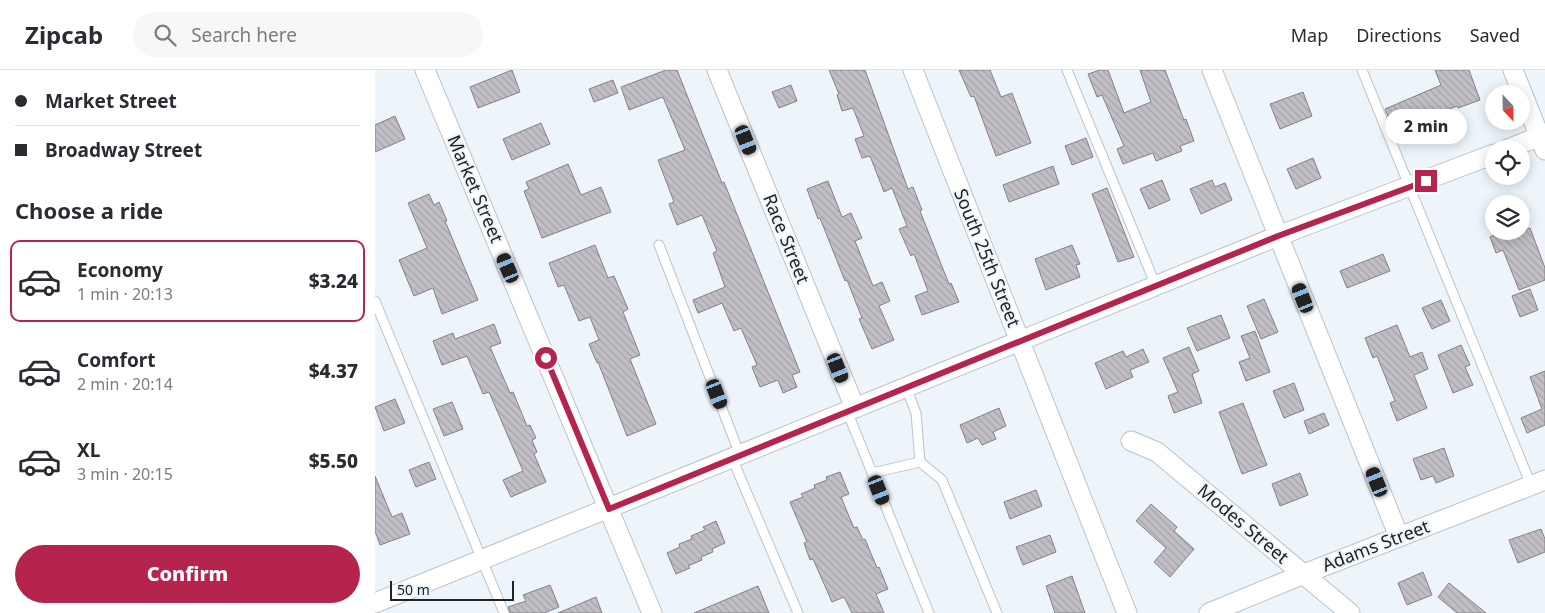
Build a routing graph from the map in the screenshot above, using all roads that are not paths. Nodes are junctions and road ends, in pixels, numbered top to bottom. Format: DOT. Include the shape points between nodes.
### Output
graph roads {
  1 [pos="425,70"];
  2 [pos="717,70"];
  3 [pos="913,70"];
  4 [pos="1067,70"];
  5 [pos="1212,70"];
  6 [pos="1361,70"];
  7 [pos="1513,70"];
  8 [pos="1543,140"];
  9 [pos="1530,143"];
  10 [pos="1485,157"];
  11 [pos="1409,187"];
  12 [pos="1278,236"];
  13 [pos="659,245"];
  14 [pos="1156,286"];
  15 [pos="375,301"];
  16 [pos="1020,341"];
  17 [pos="906,387"];
  18 [pos="851,410"];
  19 [pos="1131,441"];
  20 [pos="736,457"];
  21 [pos="920,462"];
  22 [pos="873,473"];
  23 [pos="1538,483"];
  24 [pos="609,509"];
  25 [pos="1399,538"];
  26 [pos="481,559"];
  27 [pos="1304,574"];
  28 [pos="375,603"];
  29 [pos="504,613"];
  30 [pos="652,613"];
  31 [pos="798,613"];
  32 [pos="929,613"];
  33 [pos="997,613"];
  34 [pos="1127,613"];
  35 [pos="1209,613"];
  36 [pos="1351,613"];
  1 -- 24 [label="street, Market Street"];
  2 -- 18 [label="street, Race Street"];
  3 -- 16 [label="street, South 25th Street"];
  4 -- 14 [label="lane"];
  5 -- 12 [label="street"];
  6 -- 11 [label="lane"];
  7 -- 8 [label="street"];
  8 -- 9 [label="street"];
  10 -- 11 [label="street"];
  11 -- 12 [label="street"];
  11 -- 23 [label="lane"];
  12 -- 14 [label="street"];
  12 -- 25 [label="street"];
  13 -- 20 [label="lane"];
  14 -- 16 [label="street"];
  15 -- 26 [label="lane"];
  16 -- 17 [label="street"];
  16 -- 34 [label="street, South 25th Street"];
  17 -- 18 [label="street"];
  17 -- 21 [label="lane" via="916,414"];
  18 -- 20 [label="street"];
  18 -- 22 [label="lane"];
  19 -- 27 [label="street, Modes Street" via="1157,452"];
  20 -- 24 [label="street"];
  20 -- 31 [label="lane"];
  21 -- 22 [label="lane"];
  21 -- 33 [label="lane" via="942,480"];
  22 -- 32 [label="lane"];
  23 -- 25 [label="street, Adams Street"];
  24 -- 26 [label="street"];
  24 -- 30 [label="street, Market Street"];
  25 -- 27 [label="street, Adams Street"];
  26 -- 28 [label="street"];
  26 -- 29 [label="lane"];
  27 -- 35 [label="street, Adams Street"];
  27 -- 36 [label="street, Modes Street"];
}
